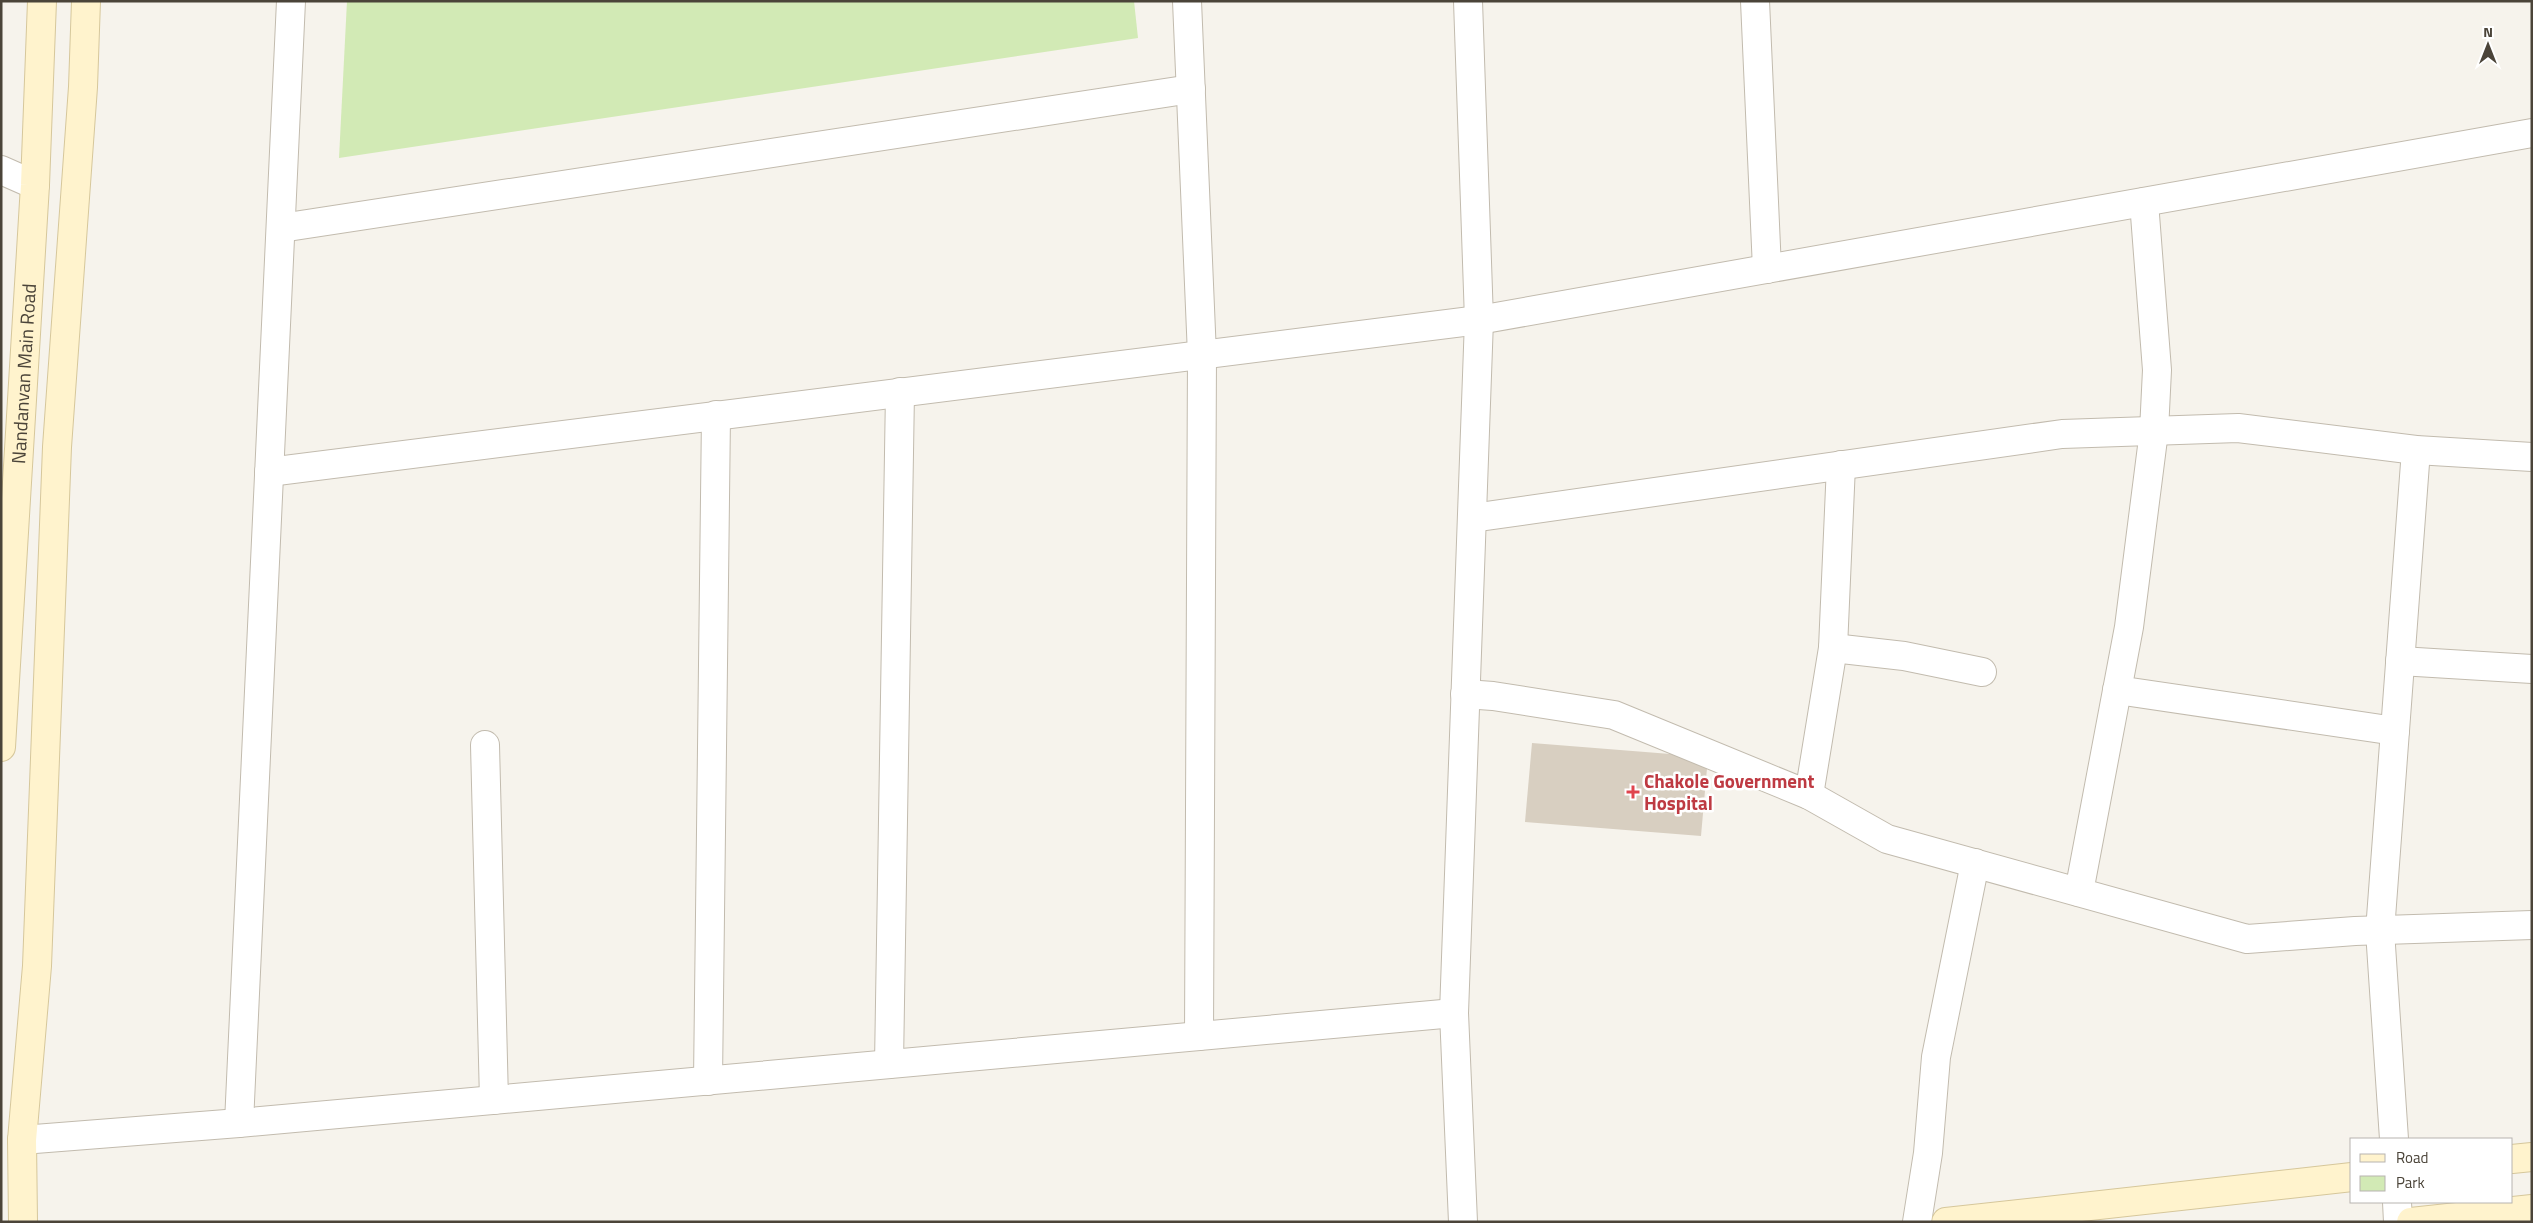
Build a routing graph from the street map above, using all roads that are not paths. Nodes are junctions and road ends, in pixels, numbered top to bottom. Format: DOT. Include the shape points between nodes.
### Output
graph roads {
  1 [pos="42,1"];
  2 [pos="86,1"];
  3 [pos="292,1"];
  4 [pos="1187,1"];
  5 [pos="1468,1"];
  6 [pos="1755,1"];
  7 [pos="1191,89"];
  8 [pos="2532,133"];
  9 [pos="1,170"];
  10 [pos="35,185"];
  11 [pos="2144,202"];
  12 [pos="281,228"];
  13 [pos="1767,269"];
  14 [pos="1479,320"];
  15 [pos="1202,355"];
  16 [pos="900,392"];
  17 [pos="716,415"];
  18 [pos="2154,430"];
  19 [pos="2416,450"];
  20 [pos="2532,457"];
  21 [pos="1841,466"];
  22 [pos="269,472"];
  23 [pos="1472,518"];
  24 [pos="1833,648"];
  25 [pos="2400,661"];
  26 [pos="2532,669"];
  27 [pos="1982,672"];
  28 [pos="2118,690"];
  29 [pos="1465,694"];
  30 [pos="2395,731"];
  31 [pos="485,744"];
  32 [pos="1,748"];
  33 [pos="1809,795"];
  34 [pos="1975,863"];
  35 [pos="2079,892"];
  36 [pos="2532,925"];
  37 [pos="2380,931"];
  38 [pos="1454,1013"];
  39 [pos="1199,1036"];
  40 [pos="889,1064"];
  41 [pos="708,1081"];
  42 [pos="494,1100"];
  43 [pos="239,1123"];
  44 [pos="2394,1138"];
  45 [pos="22,1140"];
  46 [pos="2532,1156"];
  47 [pos="2513,1159"];
  48 [pos="2350,1176"];
  49 [pos="2397,1203"];
  50 [pos="2532,1209"];
  51 [pos="23,1222"];
  52 [pos="1463,1222"];
  53 [pos="1917,1222"];
  54 [pos="1946,1222"];
  55 [pos="2398,1222"];
  56 [pos="2411,1222"];
  1 -- 10 [label="main road, Nandanvan Main Road"];
  2 -- 45 [label="main road" via="83,87 57,447 37,966"];
  3 -- 12 [label="street"];
  4 -- 7 [label="street"];
  5 -- 14 [label="street"];
  6 -- 13 [label="street"];
  7 -- 12 [label="street"];
  7 -- 15 [label="street"];
  8 -- 11 [label="street"];
  9 -- 10 [label="street"];
  10 -- 32 [label="main road, Nandanvan Main Road"];
  11 -- 13 [label="street"];
  11 -- 18 [label="street" via="2157,370"];
  12 -- 22 [label="street"];
  13 -- 14 [label="street"];
  14 -- 15 [label="street"];
  14 -- 23 [label="street"];
  15 -- 16 [label="street"];
  15 -- 39 [label="street"];
  16 -- 17 [label="street"];
  16 -- 40 [label="street"];
  17 -- 22 [label="street"];
  17 -- 41 [label="street"];
  18 -- 19 [label="street" via="2238,428"];
  18 -- 21 [label="street" via="2062,434"];
  18 -- 28 [label="street"];
  19 -- 20 [label="street"];
  19 -- 25 [label="street"];
  21 -- 23 [label="street"];
  21 -- 24 [label="street"];
  22 -- 43 [label="street"];
  23 -- 29 [label="street"];
  24 -- 27 [label="street" via="1904,656"];
  24 -- 33 [label="street"];
  25 -- 26 [label="street"];
  25 -- 30 [label="street"];
  28 -- 30 [label="street"];
  28 -- 35 [label="street"];
  29 -- 33 [label="street" via="1614,715"];
  29 -- 38 [label="street"];
  30 -- 37 [label="street"];
  31 -- 42 [label="street"];
  33 -- 34 [label="street" via="1887,839"];
  34 -- 35 [label="street"];
  34 -- 53 [label="street" via="1936,1057 1928,1152"];
  35 -- 37 [label="street" via="2248,939"];
  36 -- 37 [label="street"];
  37 -- 44 [label="street"];
  38 -- 39 [label="street"];
  38 -- 52 [label="street"];
  39 -- 40 [label="street"];
  40 -- 41 [label="street"];
  41 -- 42 [label="street"];
  42 -- 43 [label="street"];
  43 -- 45 [label="street"];
  45 -- 51 [label="main road"];
  46 -- 47 [label="main road"];
  48 -- 54 [label="main road"];
  49 -- 55 [label="street"];
  50 -- 56 [label="main road"];
}
